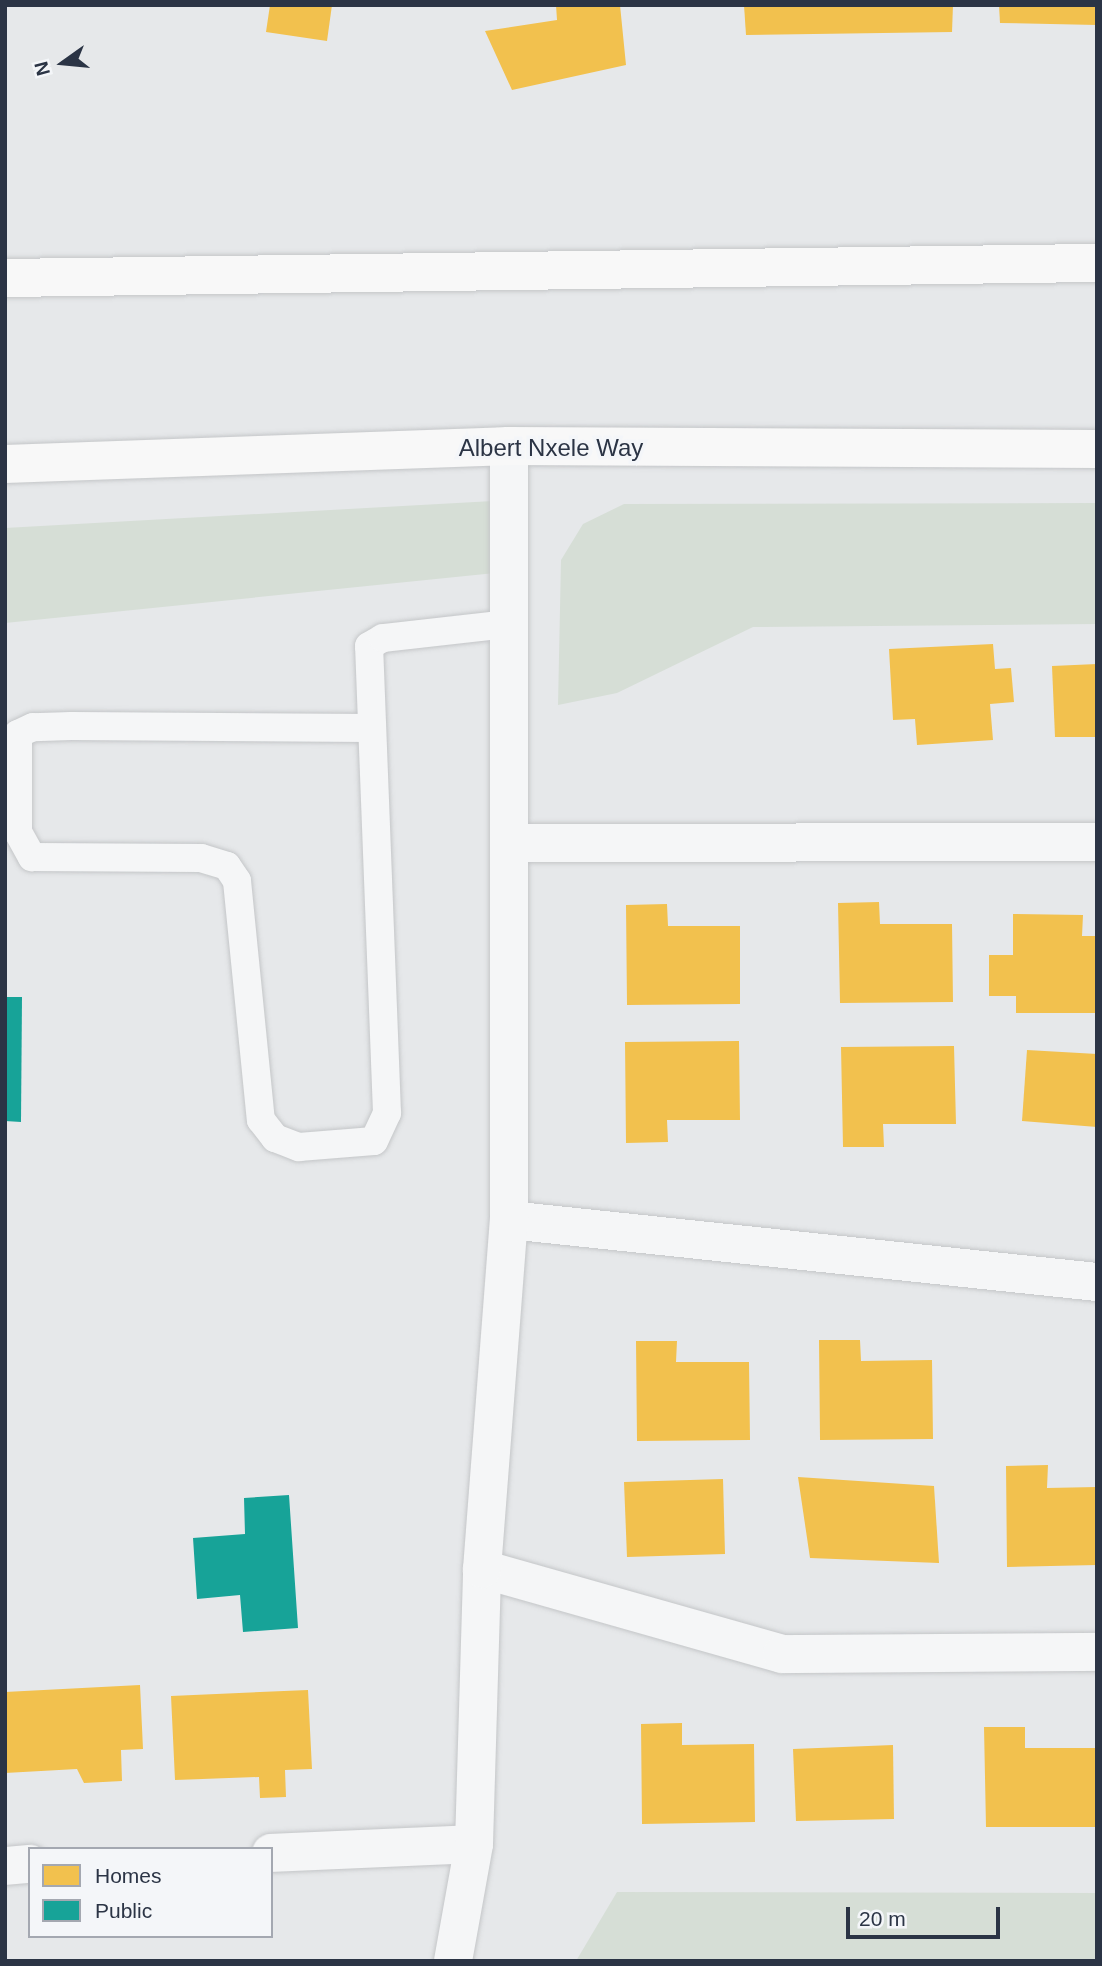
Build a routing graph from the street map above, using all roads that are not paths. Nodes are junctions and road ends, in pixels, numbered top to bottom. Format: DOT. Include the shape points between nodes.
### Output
graph roads {
  1 [pos="1097,263"];
  2 [pos="5,278"];
  3 [pos="509,446"];
  4 [pos="1097,450"];
  5 [pos="5,464"];
  6 [pos="508,624"];
  7 [pos="369,728"];
  8 [pos="1097,842"];
  9 [pos="510,843"];
  10 [pos="509,1220"];
  11 [pos="1097,1282"];
  12 [pos="482,1569"];
  13 [pos="1097,1652"];
  14 [pos="474,1844"];
  15 [pos="273,1853"];
  16 [pos="28,1864"];
  17 [pos="5,1866"];
  18 [pos="453,1961"];
  1 -- 2 [label="main road"];
  3 -- 4 [label="main road, Albert Nxele Way"];
  3 -- 5 [label="main road, Albert Nxele Way"];
  3 -- 6 [label="street"];
  6 -- 7 [label="lane" via="375,640 369,646"];
  6 -- 9 [label="street"];
  7 -- 7 [label="lane" via="71,726 33,727 18,734 18,832 32,857 201,859 232,874 261,1120 275,1138 299,1147 374,1141 387,1113"];
  8 -- 9 [label="street"];
  9 -- 10 [label="street"];
  10 -- 11 [label="street"];
  10 -- 12 [label="street"];
  12 -- 13 [label="street" via="782,1654"];
  12 -- 14 [label="street"];
  14 -- 15 [label="street"];
  14 -- 18 [label="street"];
  16 -- 17 [label="street"];
}
